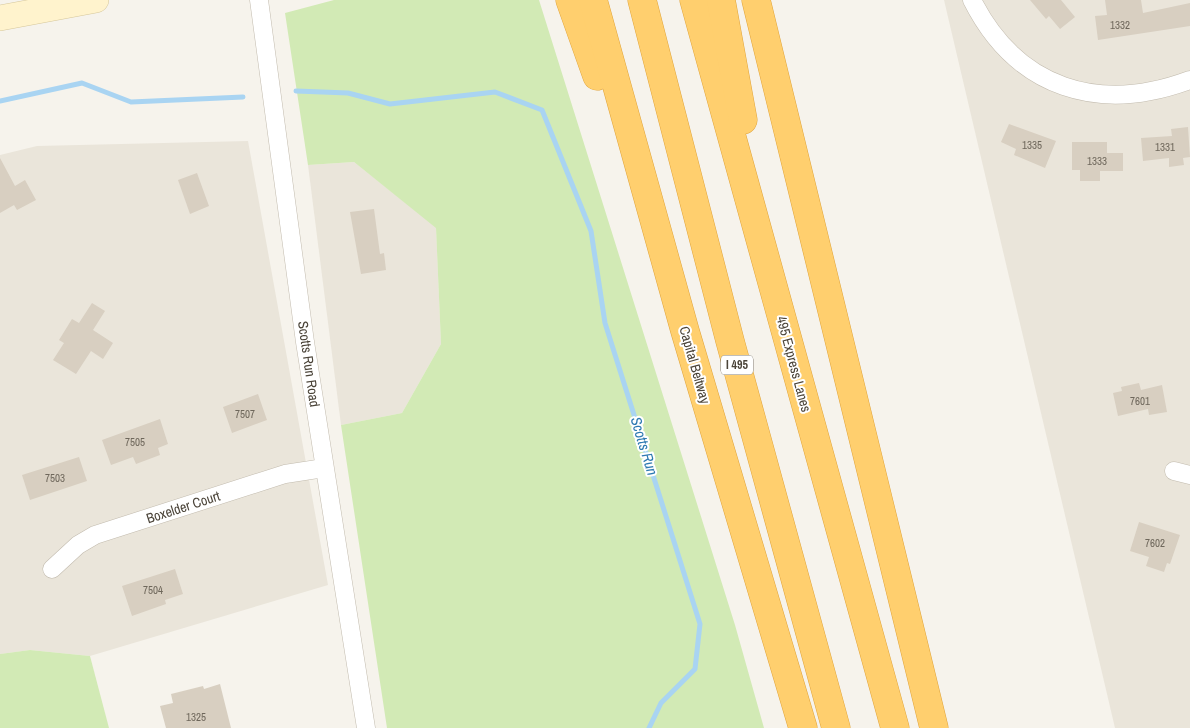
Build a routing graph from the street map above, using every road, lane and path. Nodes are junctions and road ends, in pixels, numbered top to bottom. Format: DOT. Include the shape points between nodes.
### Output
graph roads {
  1 [pos="96,0"];
  2 [pos="259,0"];
  3 [pos="570,0"];
  4 [pos="593,0"];
  5 [pos="642,0"];
  6 [pos="694,0"];
  7 [pos="722,0"];
  8 [pos="756,0"];
  9 [pos="972,0"];
  10 [pos="0,18"];
  11 [pos="1190,80"];
  12 [pos="775,296"];
  13 [pos="685,331"];
  14 [pos="324,468"];
  15 [pos="52,569"];
  16 [pos="366,728"];
  17 [pos="803,728"];
  18 [pos="836,728"];
  19 [pos="895,728"];
  20 [pos="934,728"];
  1 -- 10 [label="main road"];
  2 -- 14 [label="street, Scotts Run Road"];
  3 -- 13 [label="highway"];
  4 -- 13 [label="highway, Capital Beltway"];
  5 -- 18 [label="highway, I 495" via="730,341"];
  6 -- 12 [label="highway, 495 Express Lanes"];
  7 -- 12 [label="highway"];
  8 -- 20 [label="highway"];
  9 -- 11 [label="street" via="996,39 1014,57 1057,83 1080,91 1126,95 1151,92"];
  12 -- 19 [label="highway, 495 Express Lanes"];
  13 -- 17 [label="highway, Capital Beltway"];
  14 -- 15 [label="street, Boxelder Court" via="285,474 95,535 78,545"];
  14 -- 16 [label="street, Scotts Run Road"];
}
